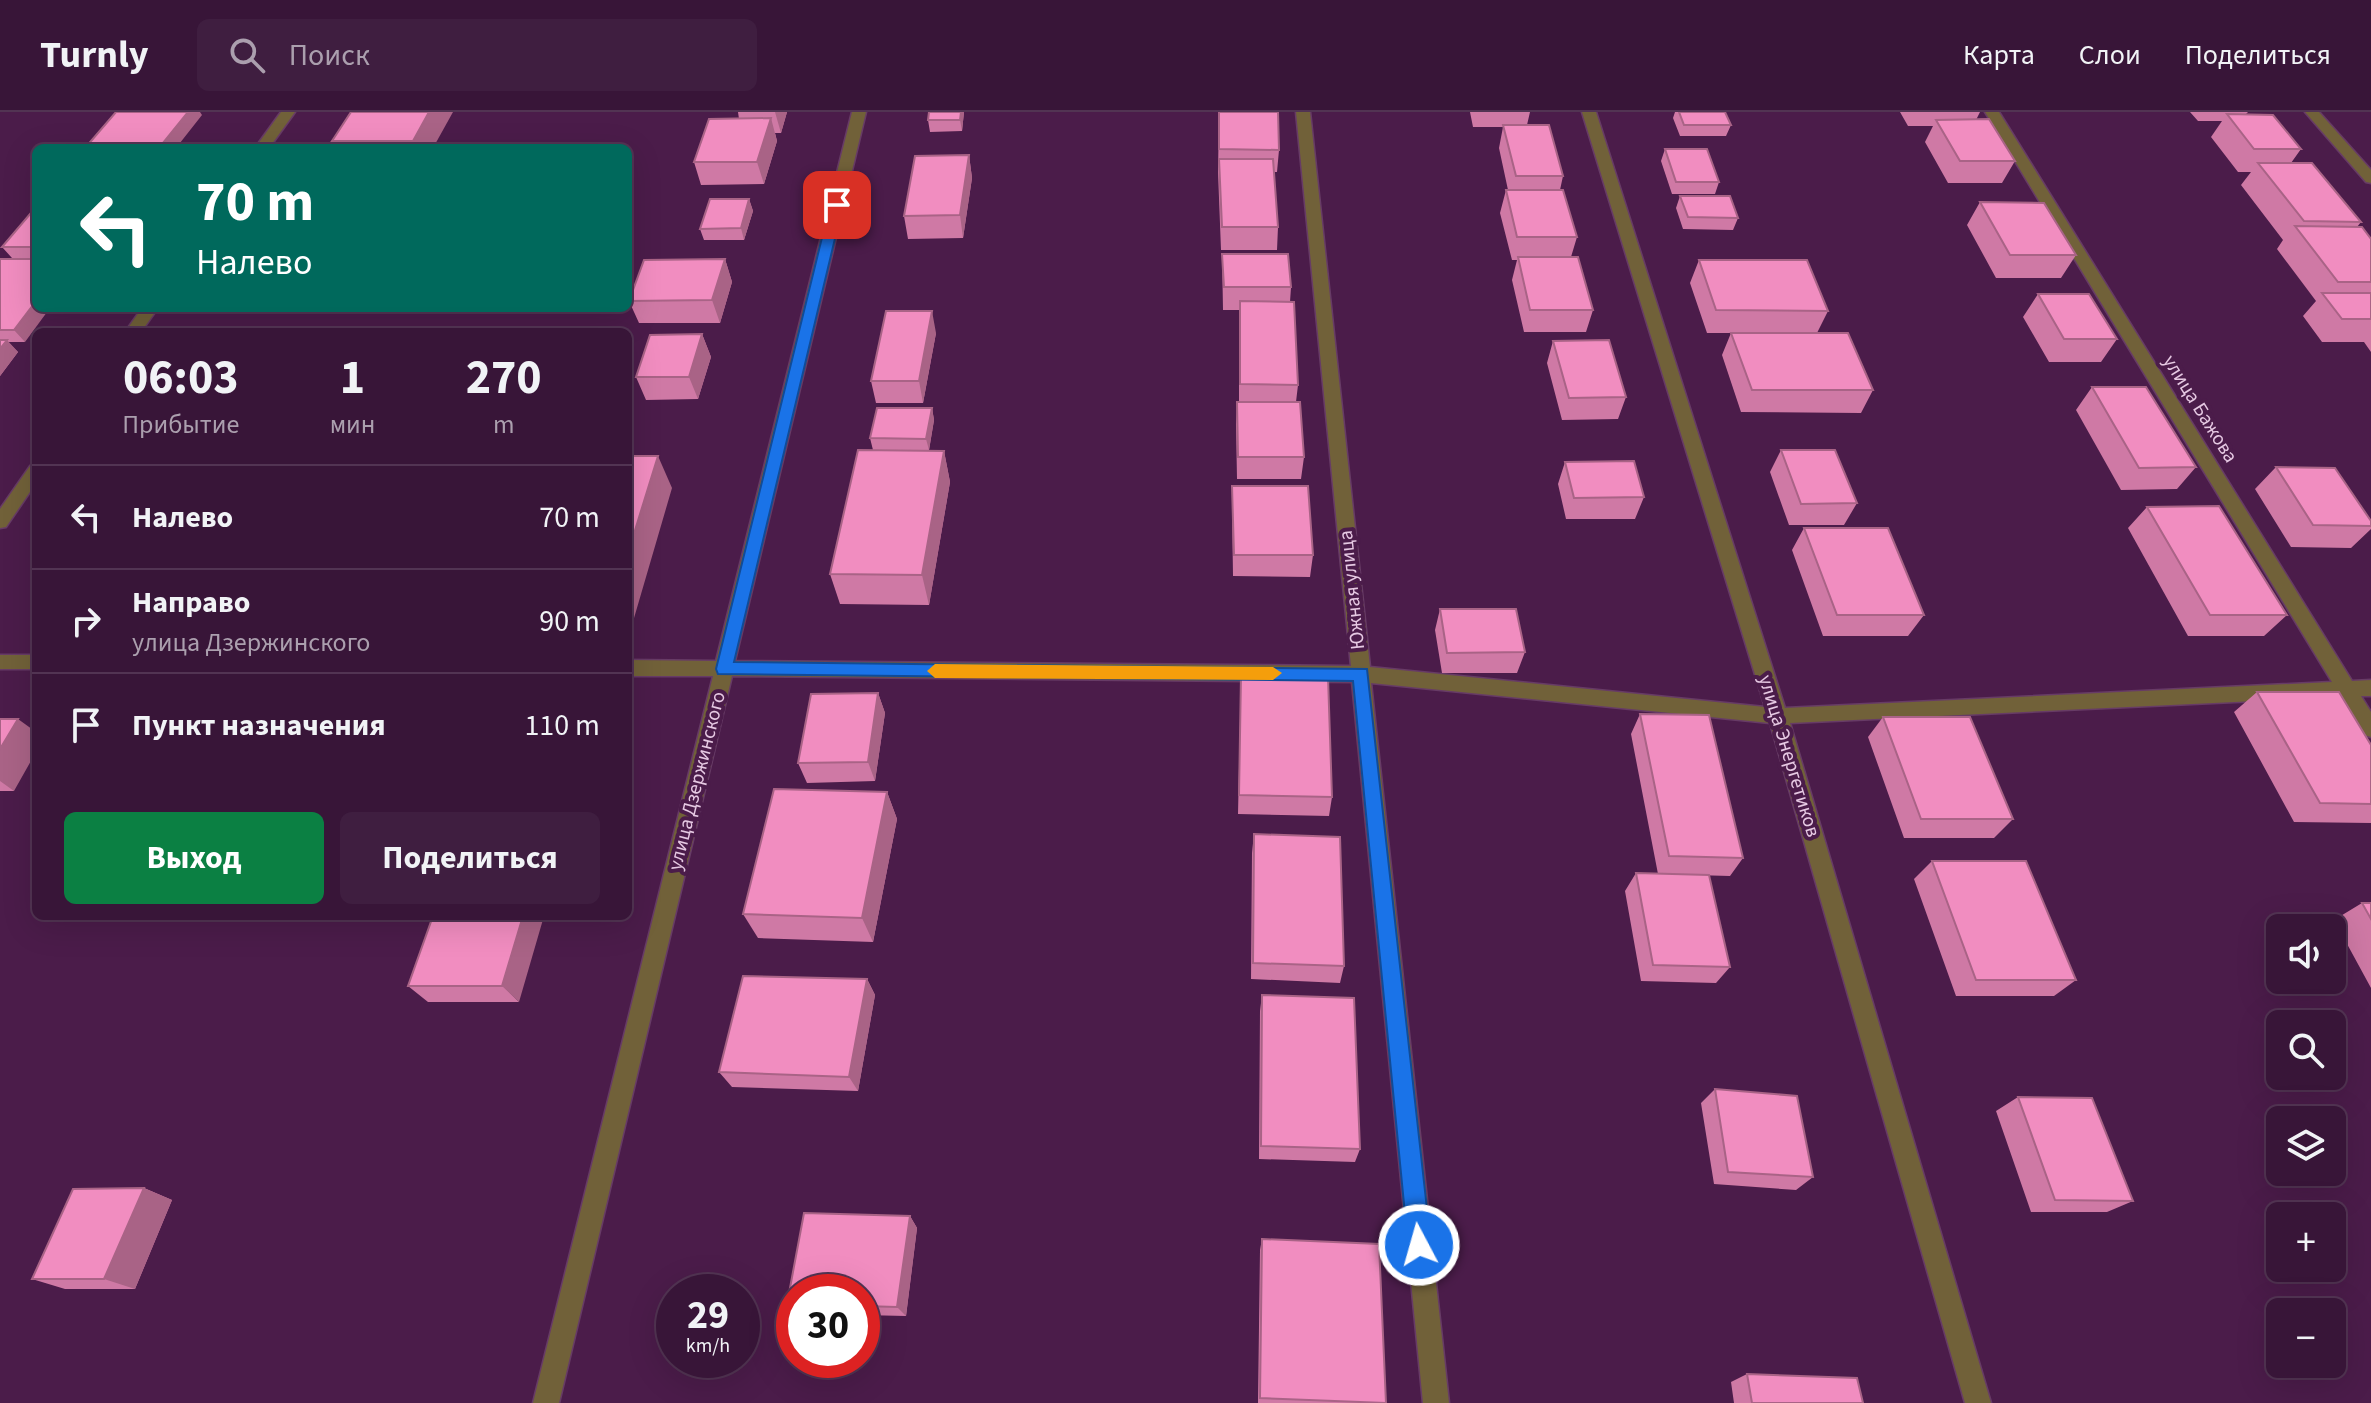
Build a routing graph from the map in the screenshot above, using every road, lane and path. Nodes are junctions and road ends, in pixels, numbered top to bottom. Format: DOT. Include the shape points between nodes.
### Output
graph roads {
  1 [pos="288,112"];
  2 [pos="859,112"];
  3 [pos="1303,112"];
  4 [pos="1589,112"];
  5 [pos="1992,112"];
  6 [pos="2312,112"];
  7 [pos="265,144"];
  8 [pos="2371,179"];
  9 [pos="32,476"];
  10 [pos="0,522"];
  11 [pos="0,662"];
  12 [pos="32,662"];
  13 [pos="632,668"];
  14 [pos="724,669"];
  15 [pos="1361,674"];
  16 [pos="2346,688"];
  17 [pos="2371,688"];
  18 [pos="1778,716"];
  19 [pos="2371,729"];
  20 [pos="546,1403"];
  21 [pos="1436,1403"];
  22 [pos="1978,1403"];
  1 -- 7 [label="street"];
  2 -- 14 [label="street, улица Дзержинского"];
  3 -- 15 [label="street, Южная улица"];
  4 -- 18 [label="street, улица Энергетиков"];
  5 -- 16 [label="street, улица Бажова"];
  6 -- 8 [label="street"];
  9 -- 10 [label="street"];
  11 -- 12 [label="street"];
  13 -- 14 [label="street"];
  14 -- 15 [label="street"];
  14 -- 20 [label="street, улица Дзержинского"];
  15 -- 18 [label="street"];
  15 -- 21 [label="street, Южная улица"];
  16 -- 17 [label="street"];
  16 -- 18 [label="street"];
  16 -- 19 [label="street, улица Бажова"];
  18 -- 22 [label="street, улица Энергетиков"];
}
